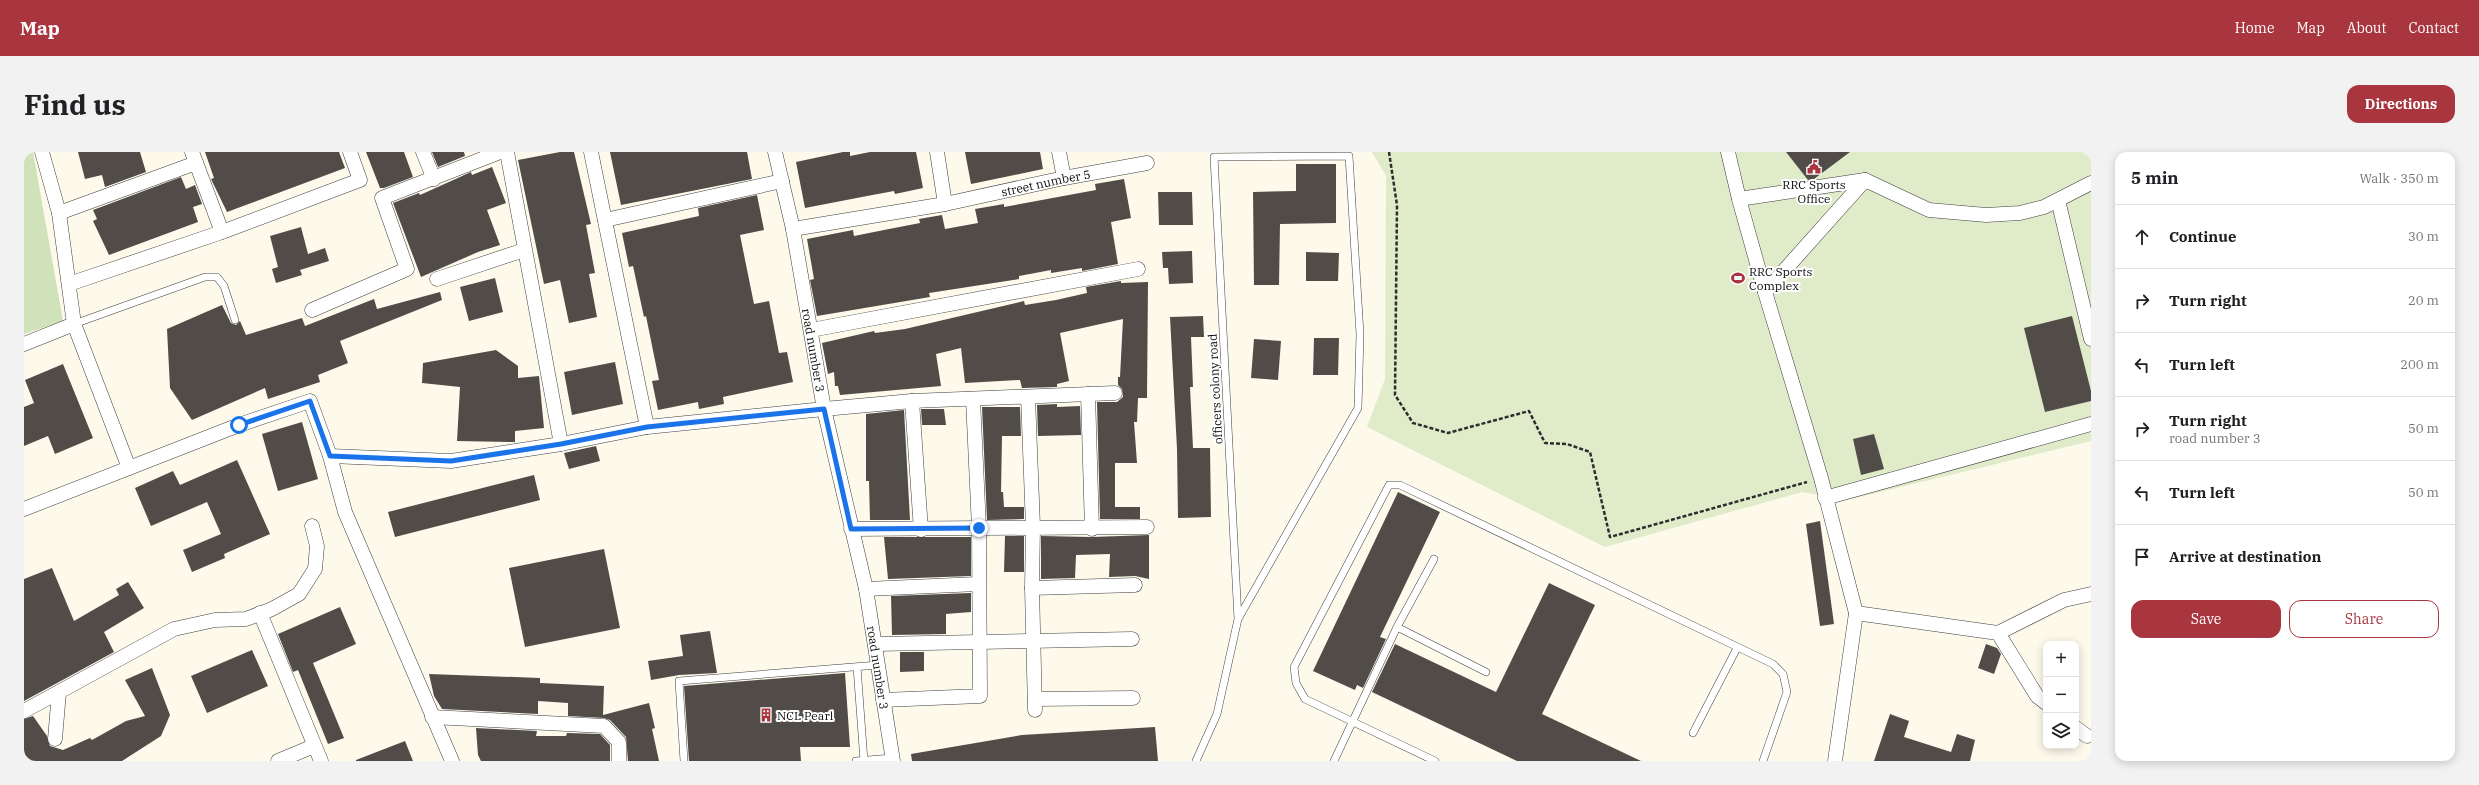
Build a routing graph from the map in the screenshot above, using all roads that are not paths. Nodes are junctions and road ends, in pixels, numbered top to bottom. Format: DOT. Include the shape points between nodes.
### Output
graph roads {
  1 [pos="42,152"];
  2 [pos="350,152"];
  3 [pos="423,152"];
  4 [pos="500,152"];
  5 [pos="508,152"];
  6 [pos="591,152"];
  7 [pos="775,152"];
  8 [pos="937,152"];
  9 [pos="1059,152"];
  10 [pos="1728,152"];
  11 [pos="194,157"];
  12 [pos="1148,163"];
  13 [pos="1064,178"];
  14 [pos="434,179"];
  15 [pos="1865,180"];
  16 [pos="782,181"];
  17 [pos="2091,183"];
  18 [pos="1739,199"];
  19 [pos="2058,200"];
  20 [pos="945,204"];
  21 [pos="59,213"];
  22 [pos="605,220"];
  23 [pos="793,229"];
  24 [pos="222,232"];
  25 [pos="524,250"];
  26 [pos="1138,269"];
  27 [pos="436,279"];
  28 [pos="69,284"];
  29 [pos="1765,292"];
  30 [pos="312,310"];
  31 [pos="235,320"];
  32 [pos="74,324"];
  33 [pos="811,330"];
  34 [pos="2091,339"];
  35 [pos="24,344"];
  36 [pos="1115,393"];
  37 [pos="1088,394"];
  38 [pos="1028,397"];
  39 [pos="973,399"];
  40 [pos="912,401"];
  41 [pos="824,409"];
  42 [pos="2091,424"];
  43 [pos="647,427"];
  44 [pos="561,444"];
  45 [pos="330,456"];
  46 [pos="129,468"];
  47 [pos="1825,498"];
  48 [pos="24,509"];
  49 [pos="312,526"];
  50 [pos="1034,527"];
  51 [pos="1147,527"];
  52 [pos="979,528"];
  53 [pos="851,529"];
  54 [pos="1092,529"];
  55 [pos="921,530"];
  56 [pos="1434,559"];
  57 [pos="978,584"];
  58 [pos="1135,586"];
  59 [pos="1032,588"];
  60 [pos="866,589"];
  61 [pos="2091,594"];
  62 [pos="260,613"];
  63 [pos="1856,613"];
  64 [pos="1238,619"];
  65 [pos="1397,626"];
  66 [pos="1998,633"];
  67 [pos="1132,639"];
  68 [pos="979,642"];
  69 [pos="1034,642"];
  70 [pos="876,644"];
  71 [pos="1737,648"];
  72 [pos="878,665"];
  73 [pos="857,667"];
  74 [pos="1486,672"];
  75 [pos="59,692"];
  76 [pos="1133,698"];
  77 [pos="882,700"];
  78 [pos="2043,701"];
  79 [pos="24,711"];
  80 [pos="432,717"];
  81 [pos="1353,722"];
  82 [pos="1693,733"];
  83 [pos="55,739"];
  84 [pos="314,746"];
  85 [pos="892,760"];
  86 [pos="278,761"];
  87 [pos="321,761"];
  88 [pos="452,761"];
  89 [pos="619,761"];
  90 [pos="684,761"];
  91 [pos="856,761"];
  92 [pos="864,761"];
  93 [pos="1196,761"];
  94 [pos="1334,761"];
  95 [pos="1435,761"];
  96 [pos="1763,761"];
  97 [pos="1835,761"];
  1 -- 21 [label="street"];
  2 -- 24 [label="street" via="360,180"];
  3 -- 14 [label="street"];
  4 -- 14 [label="street"];
  5 -- 25 [label="street"];
  6 -- 22 [label="street"];
  7 -- 16 [label="street, road number 3"];
  8 -- 20 [label="street"];
  9 -- 13 [label="street"];
  10 -- 18 [label="street"];
  11 -- 21 [label="street"];
  11 -- 24 [label="street"];
  12 -- 13 [label="street, street number 5"];
  13 -- 20 [label="street, street number 5"];
  14 -- 30 [label="street" via="382,198 407,269"];
  15 -- 18 [label="street"];
  15 -- 19 [label="street" via="1929,210 1986,214 2020,213 2044,207"];
  15 -- 29 [label="street"];
  16 -- 22 [label="street"];
  16 -- 23 [label="street, road number 3"];
  17 -- 19 [label="street"];
  18 -- 29 [label="street"];
  19 -- 34 [label="street"];
  20 -- 23 [label="street, street number 5"];
  21 -- 28 [label="street"];
  22 -- 43 [label="street"];
  23 -- 33 [label="street, road number 3"];
  24 -- 28 [label="street"];
  25 -- 27 [label="street"];
  25 -- 44 [label="street"];
  26 -- 33 [label="street"];
  28 -- 32 [label="street"];
  29 -- 47 [label="street" via="1822,478"];
  31 -- 32 [label="lane" via="224,286 217,278 205,277"];
  32 -- 35 [label="street"];
  32 -- 46 [label="street"];
  33 -- 41 [label="street, road number 3"];
  36 -- 37 [label="street"];
  37 -- 38 [label="street"];
  37 -- 54 [label="street"];
  38 -- 39 [label="street"];
  38 -- 50 [label="street"];
  39 -- 40 [label="street"];
  39 -- 52 [label="street"];
  40 -- 41 [label="street"];
  40 -- 55 [label="street"];
  41 -- 43 [label="street"];
  41 -- 53 [label="street, road number 3"];
  42 -- 47 [label="street"];
  43 -- 44 [label="street"];
  44 -- 45 [label="street" via="451,461"];
  45 -- 46 [label="street" via="310,401 239,425"];
  45 -- 80 [label="street" via="345,512"];
  46 -- 48 [label="street"];
  47 -- 63 [label="street"];
  49 -- 62 [label="street" via="316,546 315,569 307,584 299,594"];
  50 -- 52 [label="street"];
  50 -- 54 [label="street"];
  50 -- 59 [label="street"];
  51 -- 54 [label="street"];
  52 -- 55 [label="street"];
  52 -- 57 [label="street"];
  53 -- 55 [label="street"];
  53 -- 60 [label="street, road number 3"];
  56 -- 65 [label="lane"];
  57 -- 60 [label="street"];
  57 -- 68 [label="street"];
  58 -- 59 [label="street"];
  59 -- 69 [label="street"];
  60 -- 70 [label="street, road number 3"];
  61 -- 66 [label="street" via="2064,600"];
  62 -- 75 [label="street" via="246,619 215,620 174,629"];
  62 -- 84 [label="street"];
  63 -- 66 [label="street"];
  63 -- 97 [label="street"];
  64 -- 64 [label="lane, officers colony road" via="1214,157 1349,156 1360,334 1358,408"];
  64 -- 93 [label="lane" via="1216,714"];
  65 -- 74 [label="lane"];
  65 -- 81 [label="lane"];
  66 -- 78 [label="street" via="2037,696"];
  67 -- 69 [label="street"];
  68 -- 69 [label="street"];
  68 -- 70 [label="street"];
  68 -- 77 [label="street" via="980,696"];
  69 -- 76 [label="street" via="1035,704"];
  70 -- 72 [label="street, road number 3"];
  71 -- 81 [label="lane" via="1400,485 1389,485 1294,667 1296,683 1305,699"];
  71 -- 82 [label="lane"];
  71 -- 96 [label="lane" via="1773,664 1783,674 1787,683 1787,692"];
  72 -- 73 [label="lane"];
  72 -- 77 [label="street, road number 3"];
  73 -- 90 [label="lane" via="679,681"];
  73 -- 92 [label="lane"];
  75 -- 79 [label="street"];
  75 -- 83 [label="street"];
  77 -- 85 [label="street, road number 3"];
  80 -- 88 [label="street"];
  80 -- 89 [label="street" via="604,726 619,742"];
  81 -- 94 [label="lane"];
  81 -- 95 [label="lane"];
  84 -- 86 [label="street"];
  84 -- 87 [label="street"];
  85 -- 92 [label="lane"];
  91 -- 92 [label="lane"];
}
